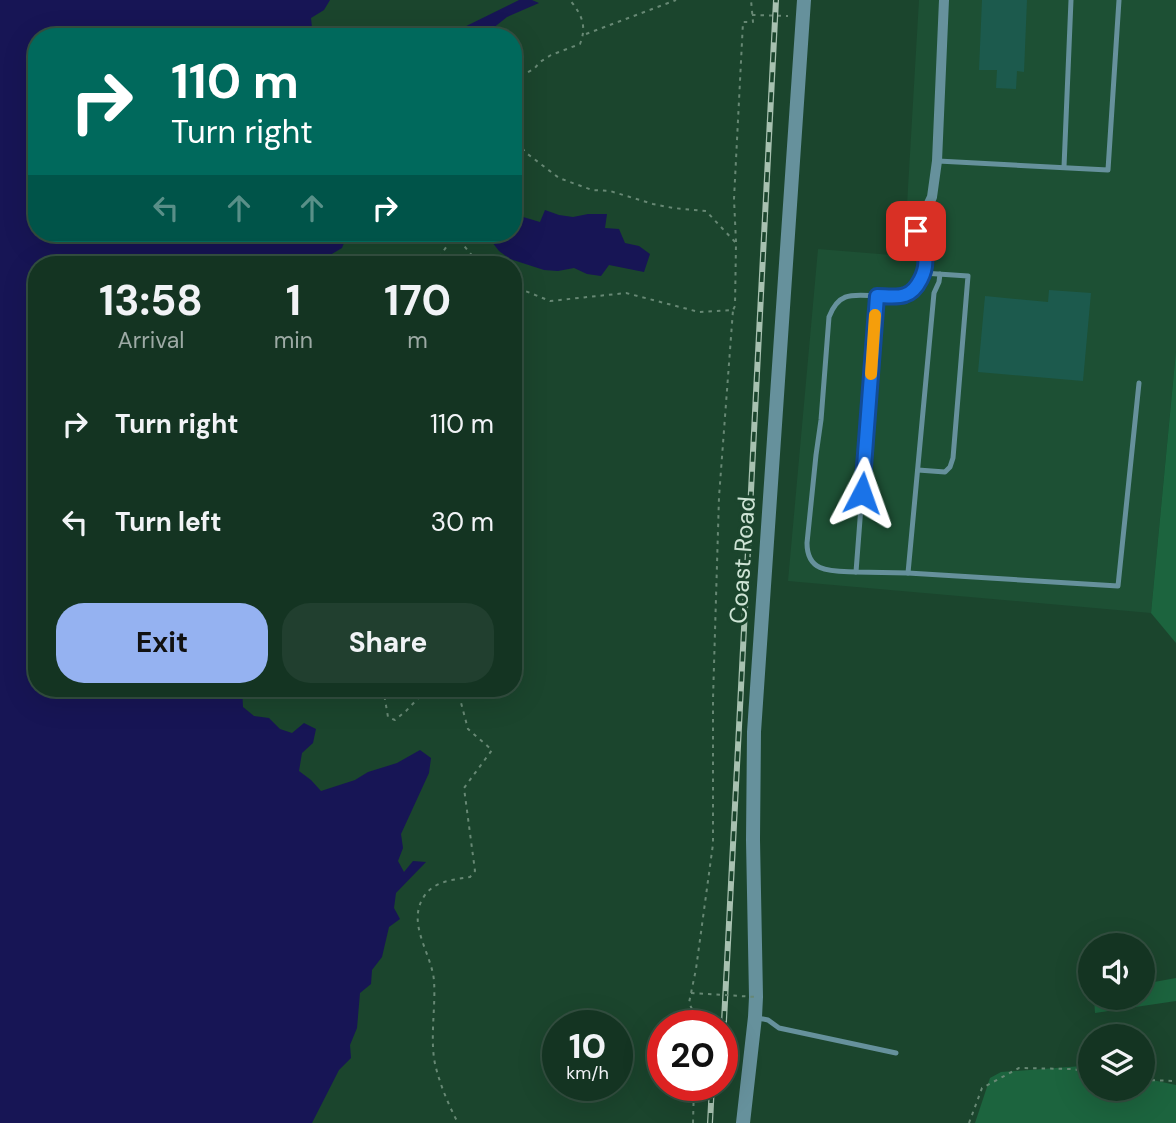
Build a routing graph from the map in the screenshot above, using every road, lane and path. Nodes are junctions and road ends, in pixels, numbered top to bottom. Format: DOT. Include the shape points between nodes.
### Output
graph roads {
  1 [pos="570,0"];
  2 [pos="676,0"];
  3 [pos="751,0"];
  4 [pos="804,0"];
  5 [pos="944,0"];
  6 [pos="1071,0"];
  7 [pos="1119,0"];
  8 [pos="752,15"];
  9 [pos="803,16"];
  10 [pos="584,33"];
  11 [pos="522,75"];
  12 [pos="522,149"];
  13 [pos="937,160"];
  14 [pos="1064,167"];
  15 [pos="916,231"];
  16 [pos="461,242"];
  17 [pos="736,243"];
  18 [pos="472,256"];
  19 [pos="923,273"];
  20 [pos="940,274"];
  21 [pos="522,290"];
  22 [pos="877,296"];
  23 [pos="733,310"];
  24 [pos="1139,383"];
  25 [pos="918,470"];
  26 [pos="856,572"];
  27 [pos="908,573"];
  28 [pos="385,697"];
  29 [pos="419,697"];
  30 [pos="459,697"];
  31 [pos="691,993"];
  32 [pos="756,997"];
  33 [pos="692,1010"];
  34 [pos="755,1017"];
  35 [pos="896,1054"];
  36 [pos="1078,1070"];
  37 [pos="1155,1080"];
  38 [pos="1176,1081"];
  39 [pos="694,1101"];
  40 [pos="458,1123"];
  41 [pos="693,1123"];
  42 [pos="743,1123"];
  43 [pos="969,1123"];
  1 -- 10 [label="path" via="585,24"];
  2 -- 10 [label="path"];
  3 -- 8 [label="path"];
  4 -- 9 [label="street, Coast Road"];
  5 -- 13 [label="street"];
  6 -- 14 [label="lane"];
  7 -- 14 [label="lane" via="1108,170"];
  8 -- 9 [label="path"];
  8 -- 17 [label="path" via="753,22 743,22"];
  9 -- 32 [label="street, Coast Road" via="754,732"];
  10 -- 11 [label="path" via="580,44 551,55"];
  12 -- 17 [label="path" via="559,178 592,190 706,211"];
  13 -- 14 [label="lane"];
  13 -- 15 [label="street" via="932,197"];
  15 -- 19 [label="lane" via="925,258"];
  16 -- 18 [label="path"];
  17 -- 23 [label="path"];
  19 -- 20 [label="lane"];
  19 -- 22 [label="lane" via="905,295"];
  20 -- 25 [label="lane" via="934,293"];
  20 -- 25 [label="lane" via="968,276 953,458 945,472"];
  21 -- 23 [label="path" via="550,301 626,293 699,312"];
  22 -- 26 [label="lane"];
  22 -- 26 [label="lane" via="844,296 829,317 807,542 807,552 822,569"];
  23 -- 31 [label="path" via="719,497 713,844"];
  24 -- 27 [label="lane" via="1118,586"];
  25 -- 27 [label="lane"];
  26 -- 27 [label="lane"];
  28 -- 29 [label="path" via="388,717 395,720"];
  30 -- 40 [label="path" via="468,729 492,750 464,788 475,871 470,877 433,886 416,915 434,981 436,1069"];
  31 -- 32 [label="path, bridge"];
  31 -- 33 [label="path"];
  32 -- 34 [label="street, Coast Road"];
  34 -- 35 [label="lane" via="779,1028"];
  34 -- 42 [label="street, Coast Road"];
  36 -- 43 [label="path" via="1019,1068 982,1088"];
  37 -- 38 [label="path"];
  39 -- 41 [label="path"];
}
